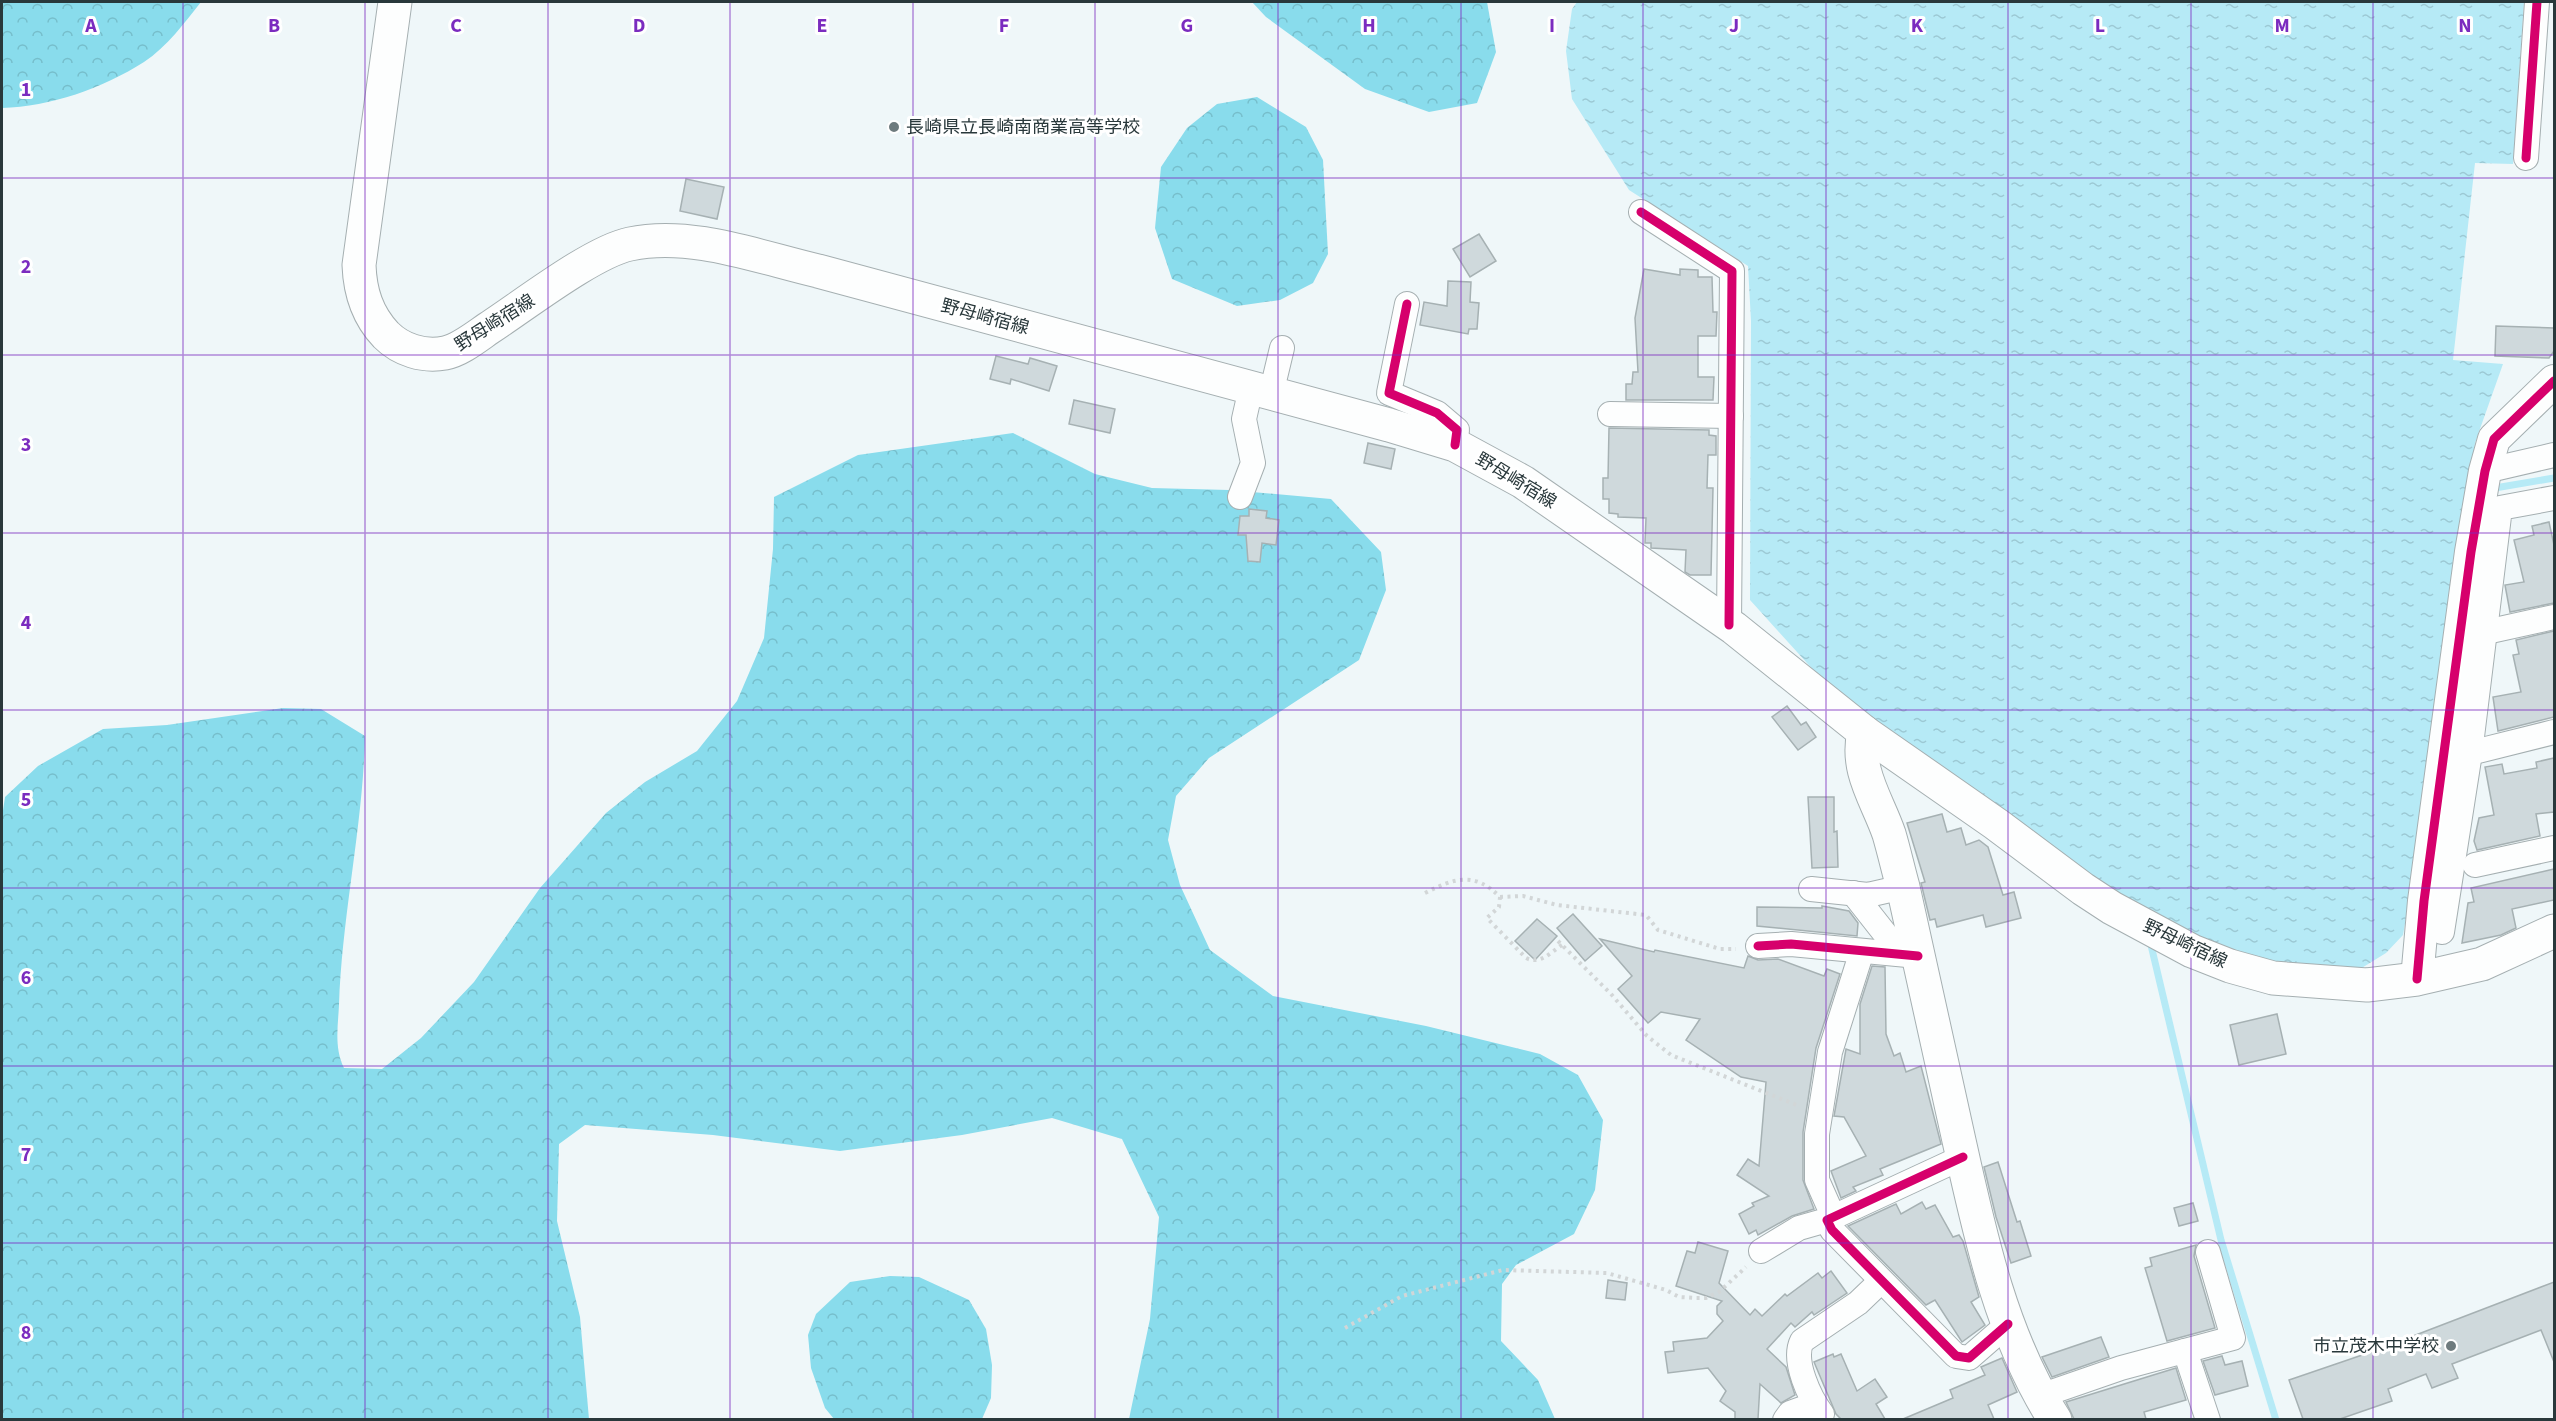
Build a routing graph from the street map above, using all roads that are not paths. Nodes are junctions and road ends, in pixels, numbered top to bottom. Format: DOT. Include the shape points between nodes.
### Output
graph roads {
  1 [pos="395,2"];
  2 [pos="2537,2"];
  3 [pos="2543,72"];
  4 [pos="2526,158"];
  5 [pos="1641,212"];
  6 [pos="1407,304"];
  7 [pos="1282,348"];
  8 [pos="2554,381"];
  9 [pos="1261,391"];
  10 [pos="1611,414"];
  11 [pos="1731,416"];
  12 [pos="1455,445"];
  13 [pos="2554,455"];
  14 [pos="2485,471"];
  15 [pos="1240,497"];
  16 [pos="2554,498"];
  17 [pos="2554,617"];
  18 [pos="1729,625"];
  19 [pos="2486,632"];
  20 [pos="1864,732"];
  21 [pos="2554,732"];
  22 [pos="2470,753"];
  23 [pos="2554,848"];
  24 [pos="2475,865"];
  25 [pos="1903,887"];
  26 [pos="1811,888"];
  27 [pos="1853,893"];
  28 [pos="2554,931"];
  29 [pos="2442,932"];
  30 [pos="1758,946"];
  31 [pos="1917,947"];
  32 [pos="1862,951"];
  33 [pos="2417,979"];
  34 [pos="1963,1157"];
  35 [pos="1830,1218"];
  36 [pos="1761,1251"];
  37 [pos="2208,1252"];
  38 [pos="1881,1281"];
  39 [pos="2008,1324"];
  40 [pos="2185,1351"];
  41 [pos="2048,1408"];
  42 [pos="1785,1419"];
  43 [pos="2208,1419"];
  1 -- 9 [label="main road, 野母崎宿線" via="359,264 366,304 377,325 392,341 410,351 446,353 597,258 626,245 673,241 724,248"];
  2 -- 3 [label="street"];
  3 -- 4 [label="street"];
  5 -- 11 [label="street" via="1732,271"];
  6 -- 12 [label="street" via="1389,393 1437,413 1457,430"];
  7 -- 9 [label="street"];
  8 -- 14 [label="street" via="2494,439"];
  9 -- 12 [label="main road, 野母崎宿線"];
  9 -- 15 [label="street" via="1244,419 1254,463"];
  10 -- 11 [label="street"];
  11 -- 18 [label="street"];
  12 -- 18 [label="main road, 野母崎宿線" via="1523,482"];
  13 -- 14 [label="street"];
  14 -- 33 [label="street" via="2424,901"];
  16 -- 19 [label="street" via="2500,508"];
  17 -- 19 [label="street"];
  18 -- 20 [label="main road, 野母崎宿線"];
  19 -- 22 [label="street"];
  20 -- 25 [label="main road" via="1863,772 1888,832"];
  20 -- 33 [label="main road, 野母崎宿線" via="2084,889 2170,939 2230,966 2273,978 2367,986"];
  21 -- 22 [label="street"];
  22 -- 29 [label="street"];
  23 -- 24 [label="street"];
  25 -- 27 [label="street" via="1868,895"];
  25 -- 31 [label="main road"];
  26 -- 27 [label="street"];
  27 -- 31 [label="street" via="1890,940"];
  28 -- 33 [label="main road, 野母崎宿線" via="2482,964"];
  30 -- 32 [label="street" via="1791,944"];
  31 -- 32 [label="street"];
  31 -- 34 [label="main road"];
  32 -- 35 [label="street" via="1830,1052 1820,1114 1817,1180"];
  34 -- 35 [label="street"];
  34 -- 39 [label="main road"];
  35 -- 36 [label="street" via="1799,1228"];
  35 -- 38 [label="street" via="1832,1230"];
  37 -- 40 [label="street" via="2233,1338"];
  38 -- 39 [label="street" via="1956,1356 1969,1358"];
  38 -- 42 [label="street" via="1858,1303 1802,1341 1798,1348 1800,1361 1818,1409 1790,1413"];
  39 -- 41 [label="main road"];
  40 -- 41 [label="street" via="2121,1368"];
  40 -- 43 [label="street"];
}
